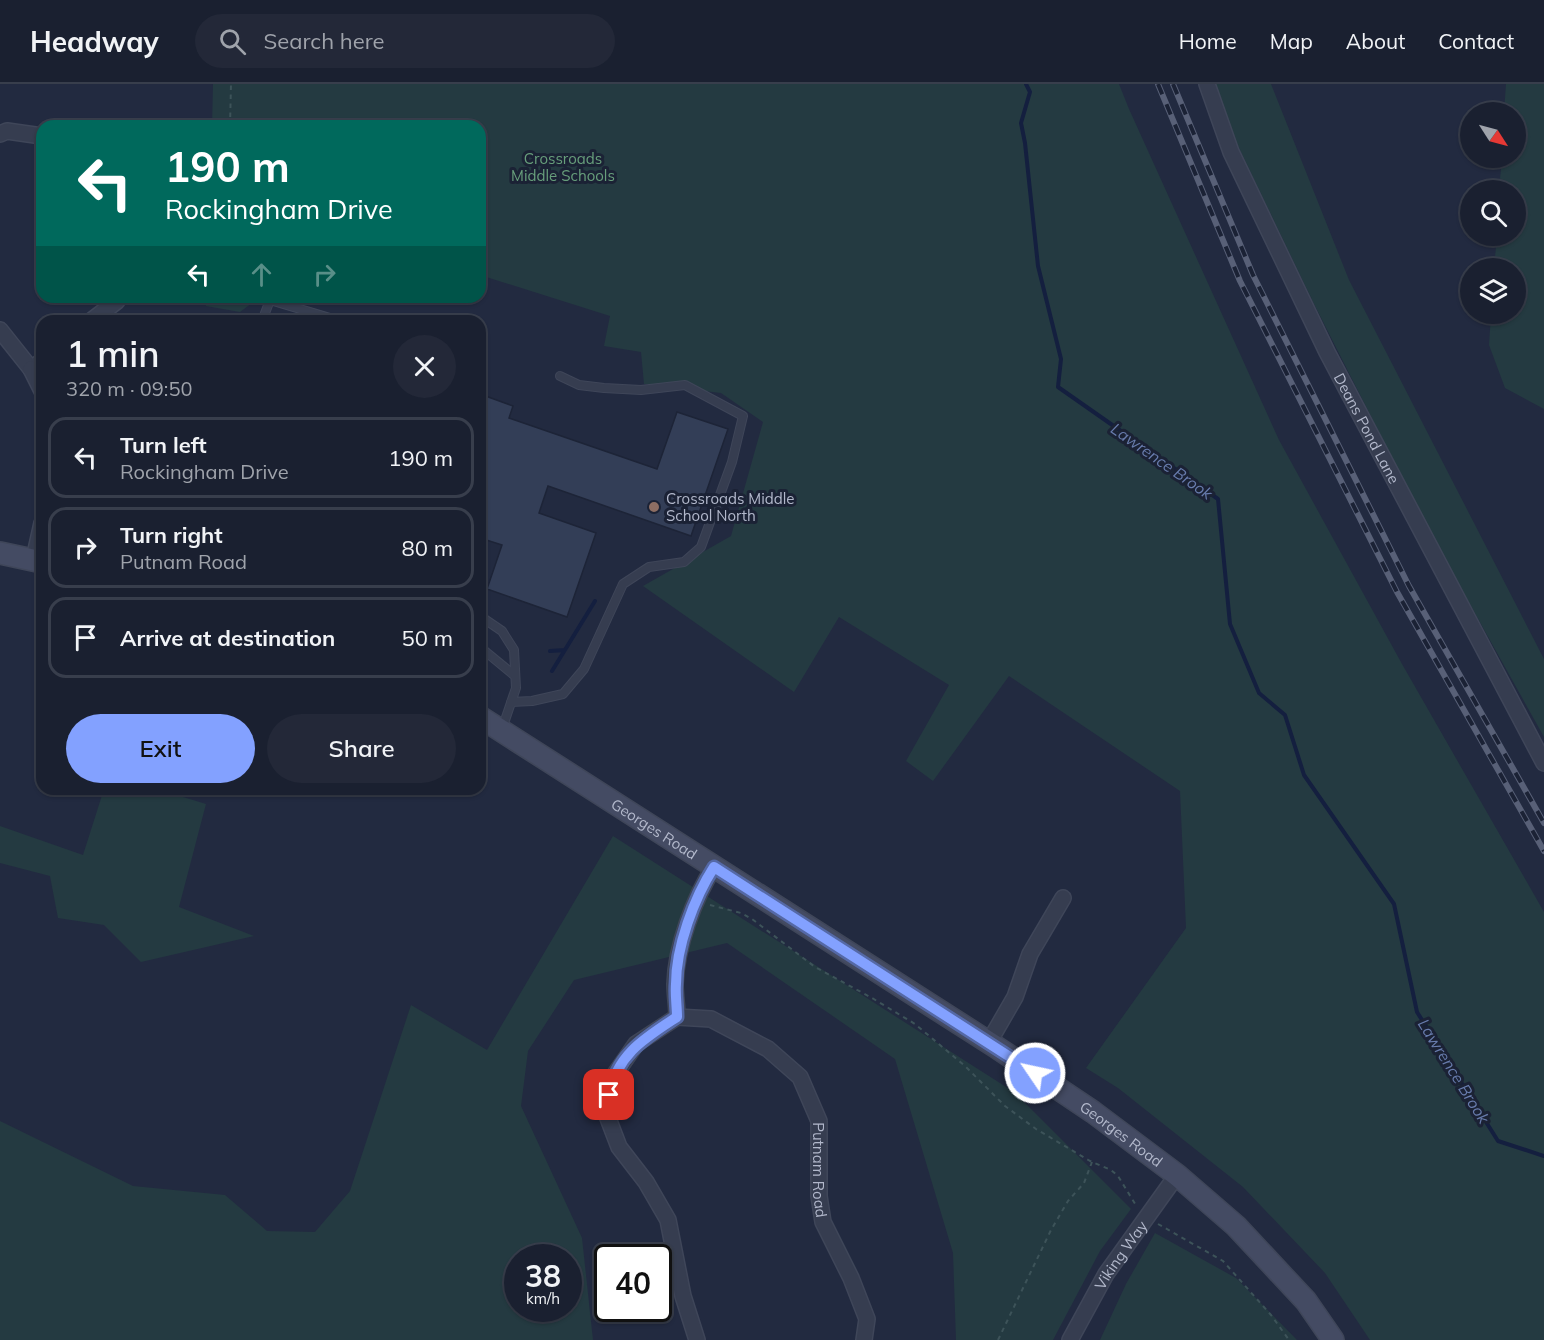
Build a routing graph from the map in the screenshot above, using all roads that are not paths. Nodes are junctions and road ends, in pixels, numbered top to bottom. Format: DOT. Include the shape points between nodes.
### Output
graph roads {
  1 [pos="1207,84"];
  2 [pos="0,134"];
  3 [pos="36,134"];
  4 [pos="114,303"];
  5 [pos="280,303"];
  6 [pos="99,315"];
  7 [pos="320,315"];
  8 [pos="0,330"];
  9 [pos="36,364"];
  10 [pos="560,376"];
  11 [pos="0,553"];
  12 [pos="36,561"];
  13 [pos="486,620"];
  14 [pos="486,652"];
  15 [pos="515,676"];
  16 [pos="512,702"];
  17 [pos="486,721"];
  18 [pos="501,731"];
  19 [pos="1544,763"];
  20 [pos="714,867"];
  21 [pos="1063,898"];
  22 [pos="677,1017"];
  23 [pos="989,1042"];
  24 [pos="1177,1175"];
  25 [pos="697,1340"];
  26 [pos="864,1340"];
  27 [pos="1070,1340"];
  28 [pos="1333,1340"];
  1 -- 19 [label="street, Deans Pond Lane" via="1231,152 1327,352"];
  2 -- 3 [label="street" via="7,131"];
  4 -- 6 [label="street"];
  5 -- 7 [label="lane"];
  8 -- 9 [label="street"];
  10 -- 16 [label="lane" via="579,385 604,388 641,390 685,385 742,416 732,462 701,547 684,562 650,567 623,584 584,669 563,694"];
  11 -- 12 [label="street"];
  13 -- 15 [label="lane" via="502,631 514,650"];
  14 -- 15 [label="lane"];
  15 -- 16 [label="lane"];
  16 -- 18 [label="lane"];
  17 -- 18 [label="street, Georges Road"];
  18 -- 20 [label="street, Georges Road"];
  20 -- 22 [label="street" via="696,898 683,941 675,982"];
  20 -- 23 [label="street, Georges Road"];
  21 -- 23 [label="street" via="1030,954 1015,997"];
  22 -- 25 [label="street" via="636,1044 612,1077 606,1113 619,1147 668,1220 683,1296"];
  22 -- 26 [label="street, Putnam Road" via="711,1019 768,1049 800,1077 819,1121 823,1222 867,1319"];
  23 -- 24 [label="street, Georges Road"];
  24 -- 27 [label="street, Viking Way" via="1106,1274"];
  24 -- 28 [label="street, Georges Road" via="1236,1226 1306,1301"];
}
